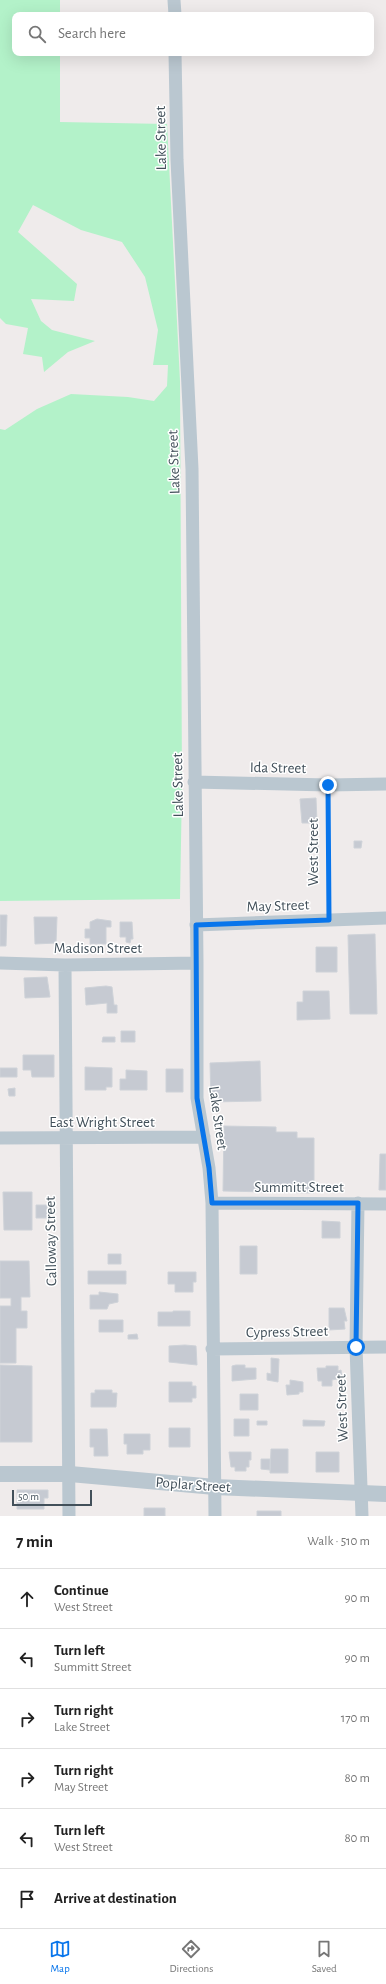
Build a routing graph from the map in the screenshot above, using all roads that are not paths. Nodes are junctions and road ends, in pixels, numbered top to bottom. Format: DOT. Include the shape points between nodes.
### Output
graph roads {
  1 [pos="174,0"];
  2 [pos="174,12"];
  3 [pos="175,56"];
  4 [pos="194,782"];
  5 [pos="386,784"];
  6 [pos="386,918"];
  7 [pos="196,925"];
  8 [pos="197,963"];
  9 [pos="0,964"];
  10 [pos="65,965"];
  11 [pos="204,1137"];
  12 [pos="0,1138"];
  13 [pos="66,1138"];
  14 [pos="212,1203"];
  15 [pos="358,1203"];
  16 [pos="386,1204"];
  17 [pos="356,1347"];
  18 [pos="386,1347"];
  19 [pos="212,1349"];
  20 [pos="0,1474"];
  21 [pos="70,1474"];
  22 [pos="214,1487"];
  23 [pos="362,1493"];
  24 [pos="386,1494"];
  25 [pos="69,1516"];
  26 [pos="215,1516"];
  27 [pos="362,1516"];
  1 -- 2 [label="street"];
  3 -- 4 [label="street, Lake Street" via="177,160 192,469"];
  4 -- 5 [label="street, Ida Street"];
  4 -- 7 [label="street, Lake Street"];
  6 -- 7 [label="street, May Street"];
  7 -- 8 [label="street, Lake Street"];
  8 -- 10 [label="street, Madison Street"];
  8 -- 11 [label="street, Lake Street" via="197,1098"];
  9 -- 10 [label="street, Madison Street"];
  10 -- 13 [label="street, Calloway Street"];
  11 -- 13 [label="street, East Wright Street"];
  11 -- 14 [label="street, Lake Street"];
  12 -- 13 [label="street, East Wright Street"];
  13 -- 21 [label="street, Calloway Street"];
  14 -- 15 [label="street, Summitt Street"];
  14 -- 19 [label="street, Lake Street"];
  15 -- 16 [label="street, Summitt Street"];
  15 -- 17 [label="street, West Street"];
  17 -- 18 [label="street, Cypress Street"];
  17 -- 19 [label="street, Cypress Street"];
  17 -- 23 [label="street, West Street"];
  19 -- 22 [label="street, Lake Street"];
  20 -- 21 [label="street, Poplar Street"];
  21 -- 22 [label="street, Poplar Street"];
  21 -- 25 [label="street, Calloway Street"];
  22 -- 23 [label="street, Poplar Street"];
  22 -- 26 [label="street, Lake Street"];
  23 -- 24 [label="street, Poplar Street"];
  23 -- 27 [label="street, West Street"];
}
